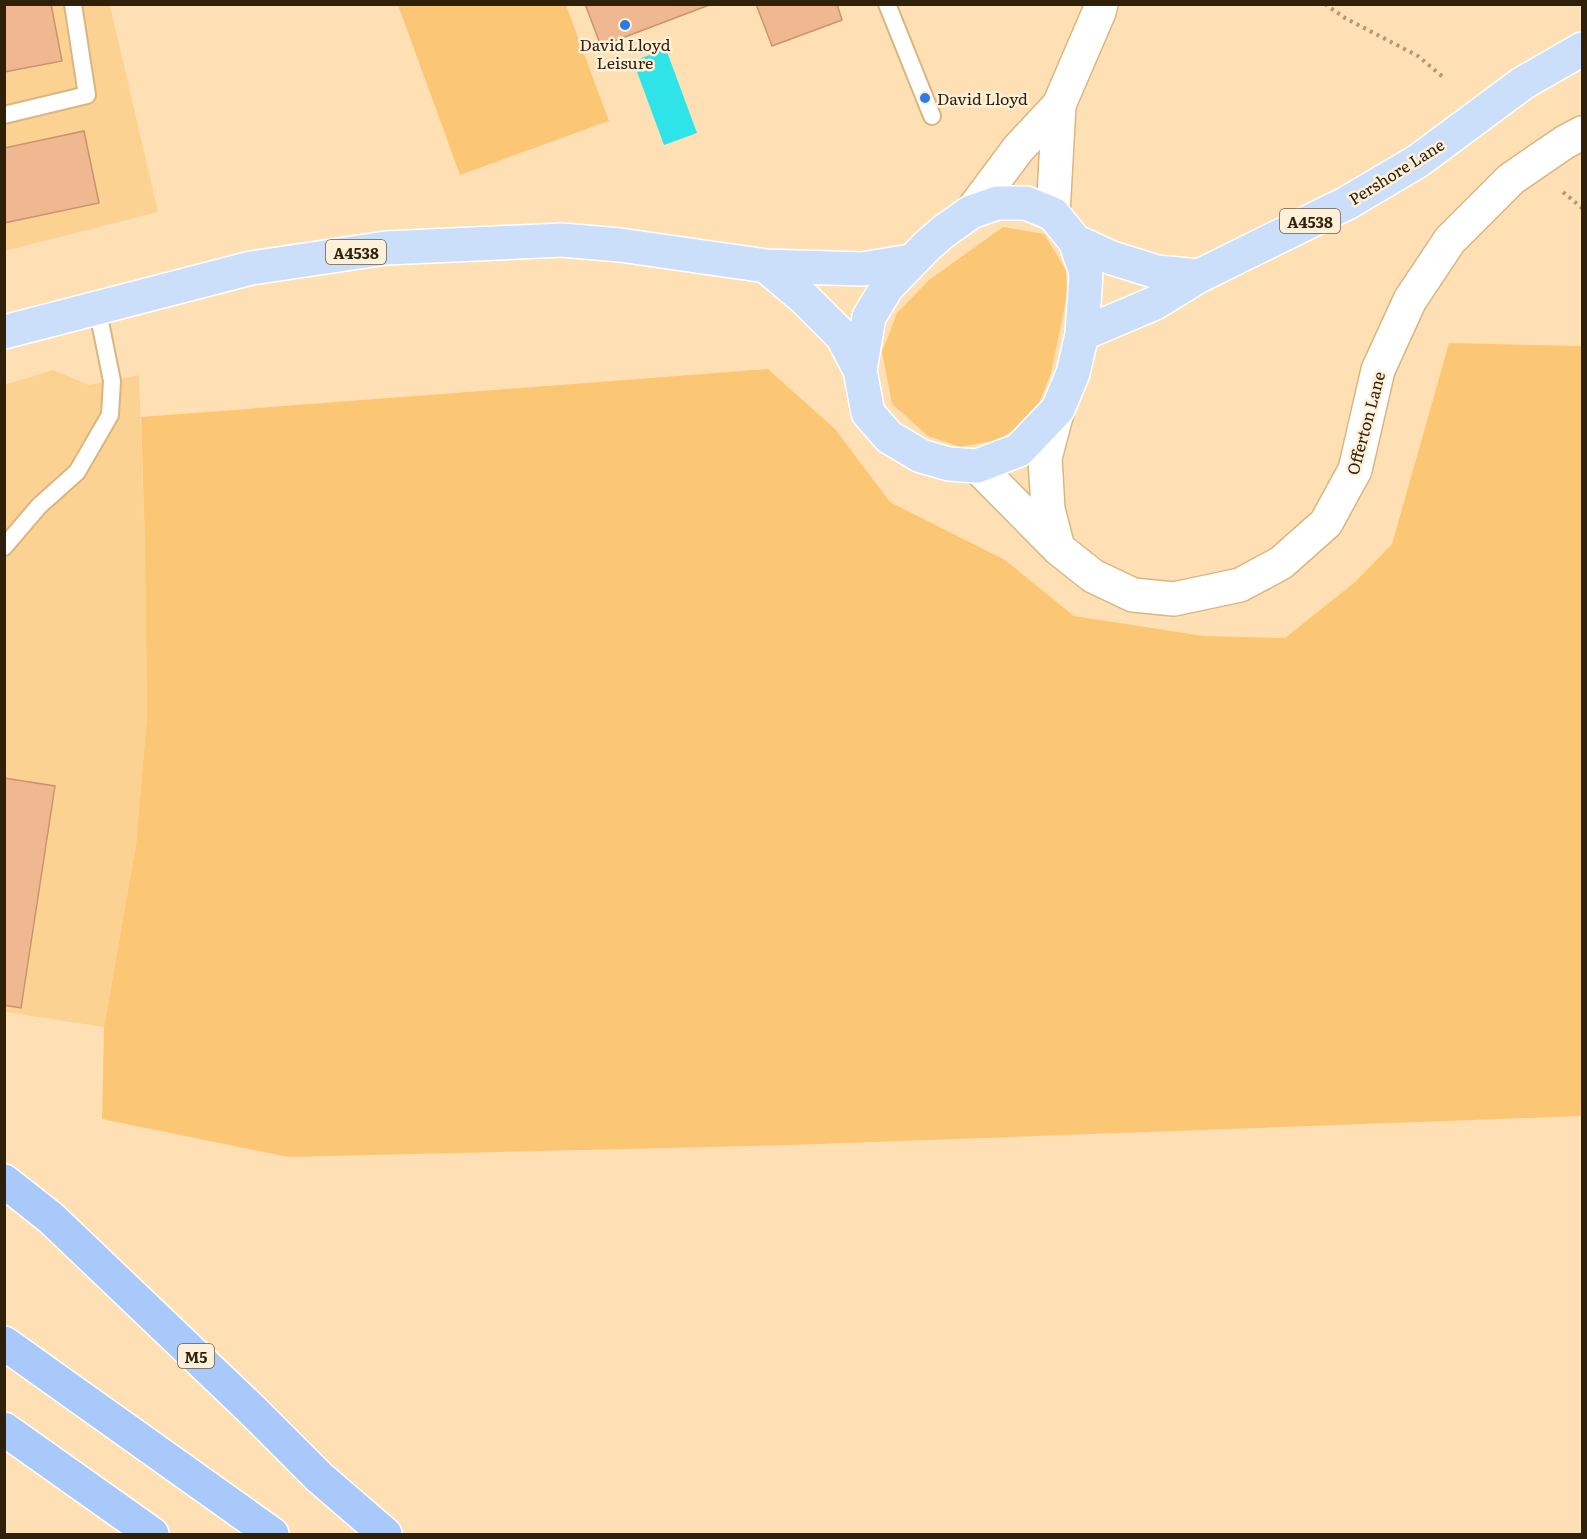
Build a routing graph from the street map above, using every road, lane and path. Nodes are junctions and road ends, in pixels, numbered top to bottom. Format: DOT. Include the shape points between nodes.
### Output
graph roads {
  1 [pos="73,4"];
  2 [pos="887,4"];
  3 [pos="1101,4"];
  4 [pos="1325,4"];
  5 [pos="1582,49"];
  6 [pos="1443,77"];
  7 [pos="1059,105"];
  8 [pos="4,115"];
  9 [pos="932,116"];
  10 [pos="1582,134"];
  11 [pos="1563,192"];
  12 [pos="1582,208"];
  13 [pos="971,212"];
  14 [pos="1053,214"];
  15 [pos="1075,241"];
  16 [pos="911,261"];
  17 [pos="766,266"];
  18 [pos="1199,276"];
  19 [pos="97,307"];
  20 [pos="4,332"];
  21 [pos="1082,334"];
  22 [pos="860,370"];
  23 [pos="1058,409"];
  24 [pos="977,466"];
  25 [pos="30,517"];
  26 [pos="4,527"];
  27 [pos="4,547"];
  28 [pos="1059,549"];
  29 [pos="4,1181"];
  30 [pos="4,1343"];
  31 [pos="4,1430"];
  32 [pos="152,1534"];
  33 [pos="272,1534"];
  34 [pos="385,1534"];
  1 -- 8 [label="lane" via="87,95"];
  2 -- 9 [label="lane"];
  3 -- 7 [label="street"];
  4 -- 6 [label="path" via="1418,56"];
  5 -- 18 [label="main road, Pershore Lane / A4538" via="1523,83 1418,161 1347,202"];
  7 -- 13 [label="street" via="1018,149"];
  7 -- 14 [label="street"];
  10 -- 28 [label="street, Offerton Lane" via="1511,179 1450,240 1410,300 1378,370 1355,470 1326,524 1281,563 1240,585 1174,599 1133,595 1094,576"];
  11 -- 12 [label="path"];
  13 -- 14 [label="main road" via="997,203 1026,203"];
  13 -- 16 [label="main road"];
  14 -- 15 [label="main road"];
  15 -- 18 [label="main road" via="1157,272"];
  15 -- 21 [label="main road" via="1086,273"];
  16 -- 17 [label="main road, A4538" via="862,269"];
  16 -- 22 [label="main road" via="887,287 869,317"];
  17 -- 19 [label="main road, A4538" via="562,240 386,248 251,268"];
  17 -- 22 [label="main road" via="842,336"];
  18 -- 21 [label="main road, Pershore Lane / A4538" via="1155,303"];
  19 -- 20 [label="main road, A4538"];
  19 -- 25 [label="lane" via="112,381 110,415 77,472"];
  21 -- 23 [label="main road" via="1073,373"];
  22 -- 24 [label="main road" via="868,413 889,437 921,456"];
  23 -- 24 [label="main road" via="1019,450"];
  23 -- 28 [label="street" via="1045,458 1048,509"];
  24 -- 28 [label="street, Offerton Lane"];
  25 -- 26 [label="lane"];
  25 -- 27 [label="lane"];
  29 -- 34 [label="highway, M5" via="51,1218 319,1477"];
  30 -- 33 [label="highway"];
  31 -- 32 [label="highway"];
}
